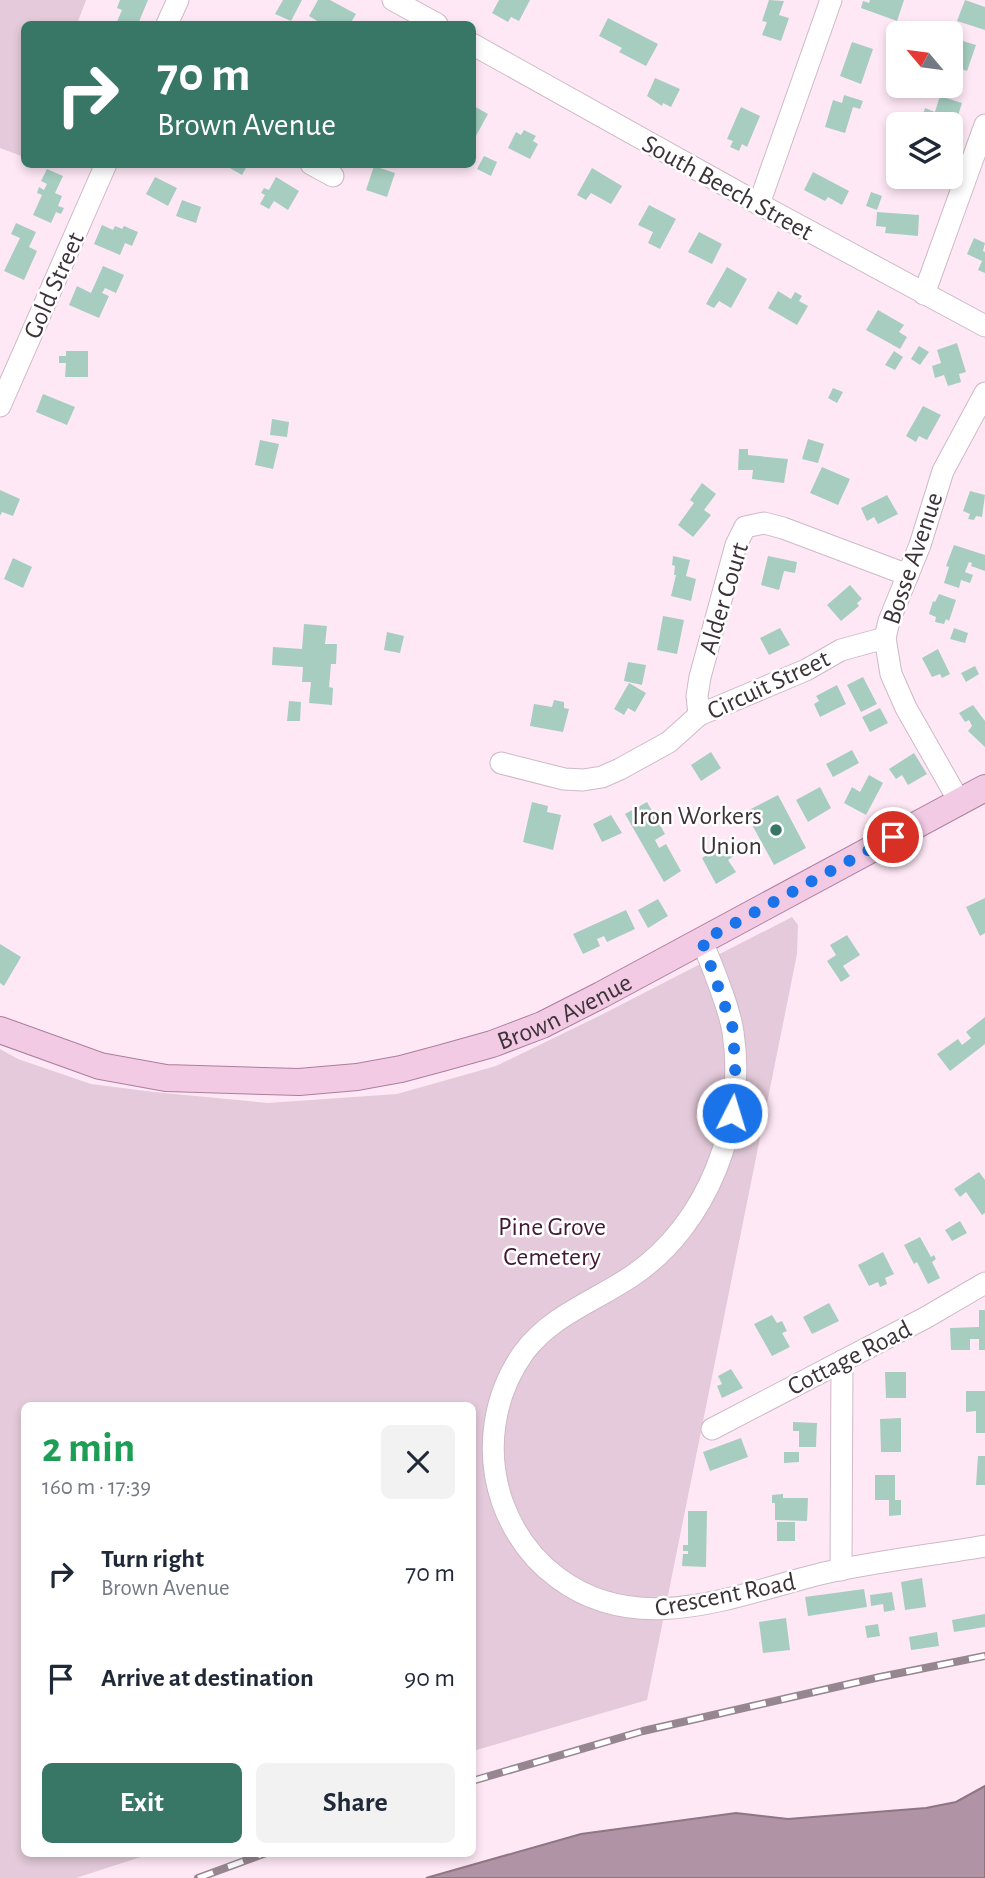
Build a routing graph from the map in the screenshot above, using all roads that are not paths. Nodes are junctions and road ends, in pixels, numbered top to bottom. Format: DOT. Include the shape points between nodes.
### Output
graph roads {
  1 [pos="177,0"];
  2 [pos="393,0"];
  3 [pos="831,0"];
  4 [pos="168,21"];
  5 [pos="432,21"];
  6 [pos="476,46"];
  7 [pos="985,125"];
  8 [pos="104,168"];
  9 [pos="318,168"];
  10 [pos="333,176"];
  11 [pos="759,204"];
  12 [pos="924,294"];
  13 [pos="985,326"];
  14 [pos="985,393"];
  15 [pos="0,406"];
  16 [pos="908,575"];
  17 [pos="885,638"];
  18 [pos="699,715"];
  19 [pos="501,763"];
  20 [pos="985,788"];
  21 [pos="959,801"];
  22 [pos="702,941"];
  23 [pos="0,1031"];
  24 [pos="985,1283"];
  25 [pos="842,1361"];
  26 [pos="712,1429"];
  27 [pos="985,1546"];
  28 [pos="841,1570"];
  1 -- 4 [label="street"];
  2 -- 5 [label="street"];
  3 -- 11 [label="street"];
  6 -- 11 [label="street, South Beech Street"];
  7 -- 12 [label="street"];
  8 -- 15 [label="street, Gold Street"];
  9 -- 10 [label="street"];
  11 -- 12 [label="street, South Beech Street"];
  12 -- 13 [label="street, South Beech Street"];
  14 -- 16 [label="street, Bosse Avenue" via="943,471"];
  16 -- 17 [label="street, Bosse Avenue"];
  16 -- 18 [label="street, Alder Court" via="783,528 764,523 745,527 703,664"];
  17 -- 18 [label="street, Circuit Street" via="841,650"];
  17 -- 21 [label="street, Bosse Avenue" via="891,674 906,708"];
  18 -- 19 [label="street, Circuit Street" via="669,741 602,777 564,779"];
  20 -- 21 [label="main road, Brown Avenue"];
  21 -- 22 [label="main road, Brown Avenue"];
  22 -- 23 [label="main road, Brown Avenue" via="542,1025 492,1044 357,1077 299,1082 166,1078 100,1066"];
  22 -- 28 [label="street, Crescent Road" via="733,1029 735,1058 732,1113 715,1170 688,1220 663,1250 634,1275 550,1325 524,1353 506,1385 495,1422 496,1478 507,1514 538,1561 583,1594 619,1607 676,1609"];
  24 -- 25 [label="street, Cottage Road"];
  25 -- 26 [label="street, Cottage Road"];
  25 -- 28 [label="street"];
  27 -- 28 [label="street, Crescent Road"];
}
